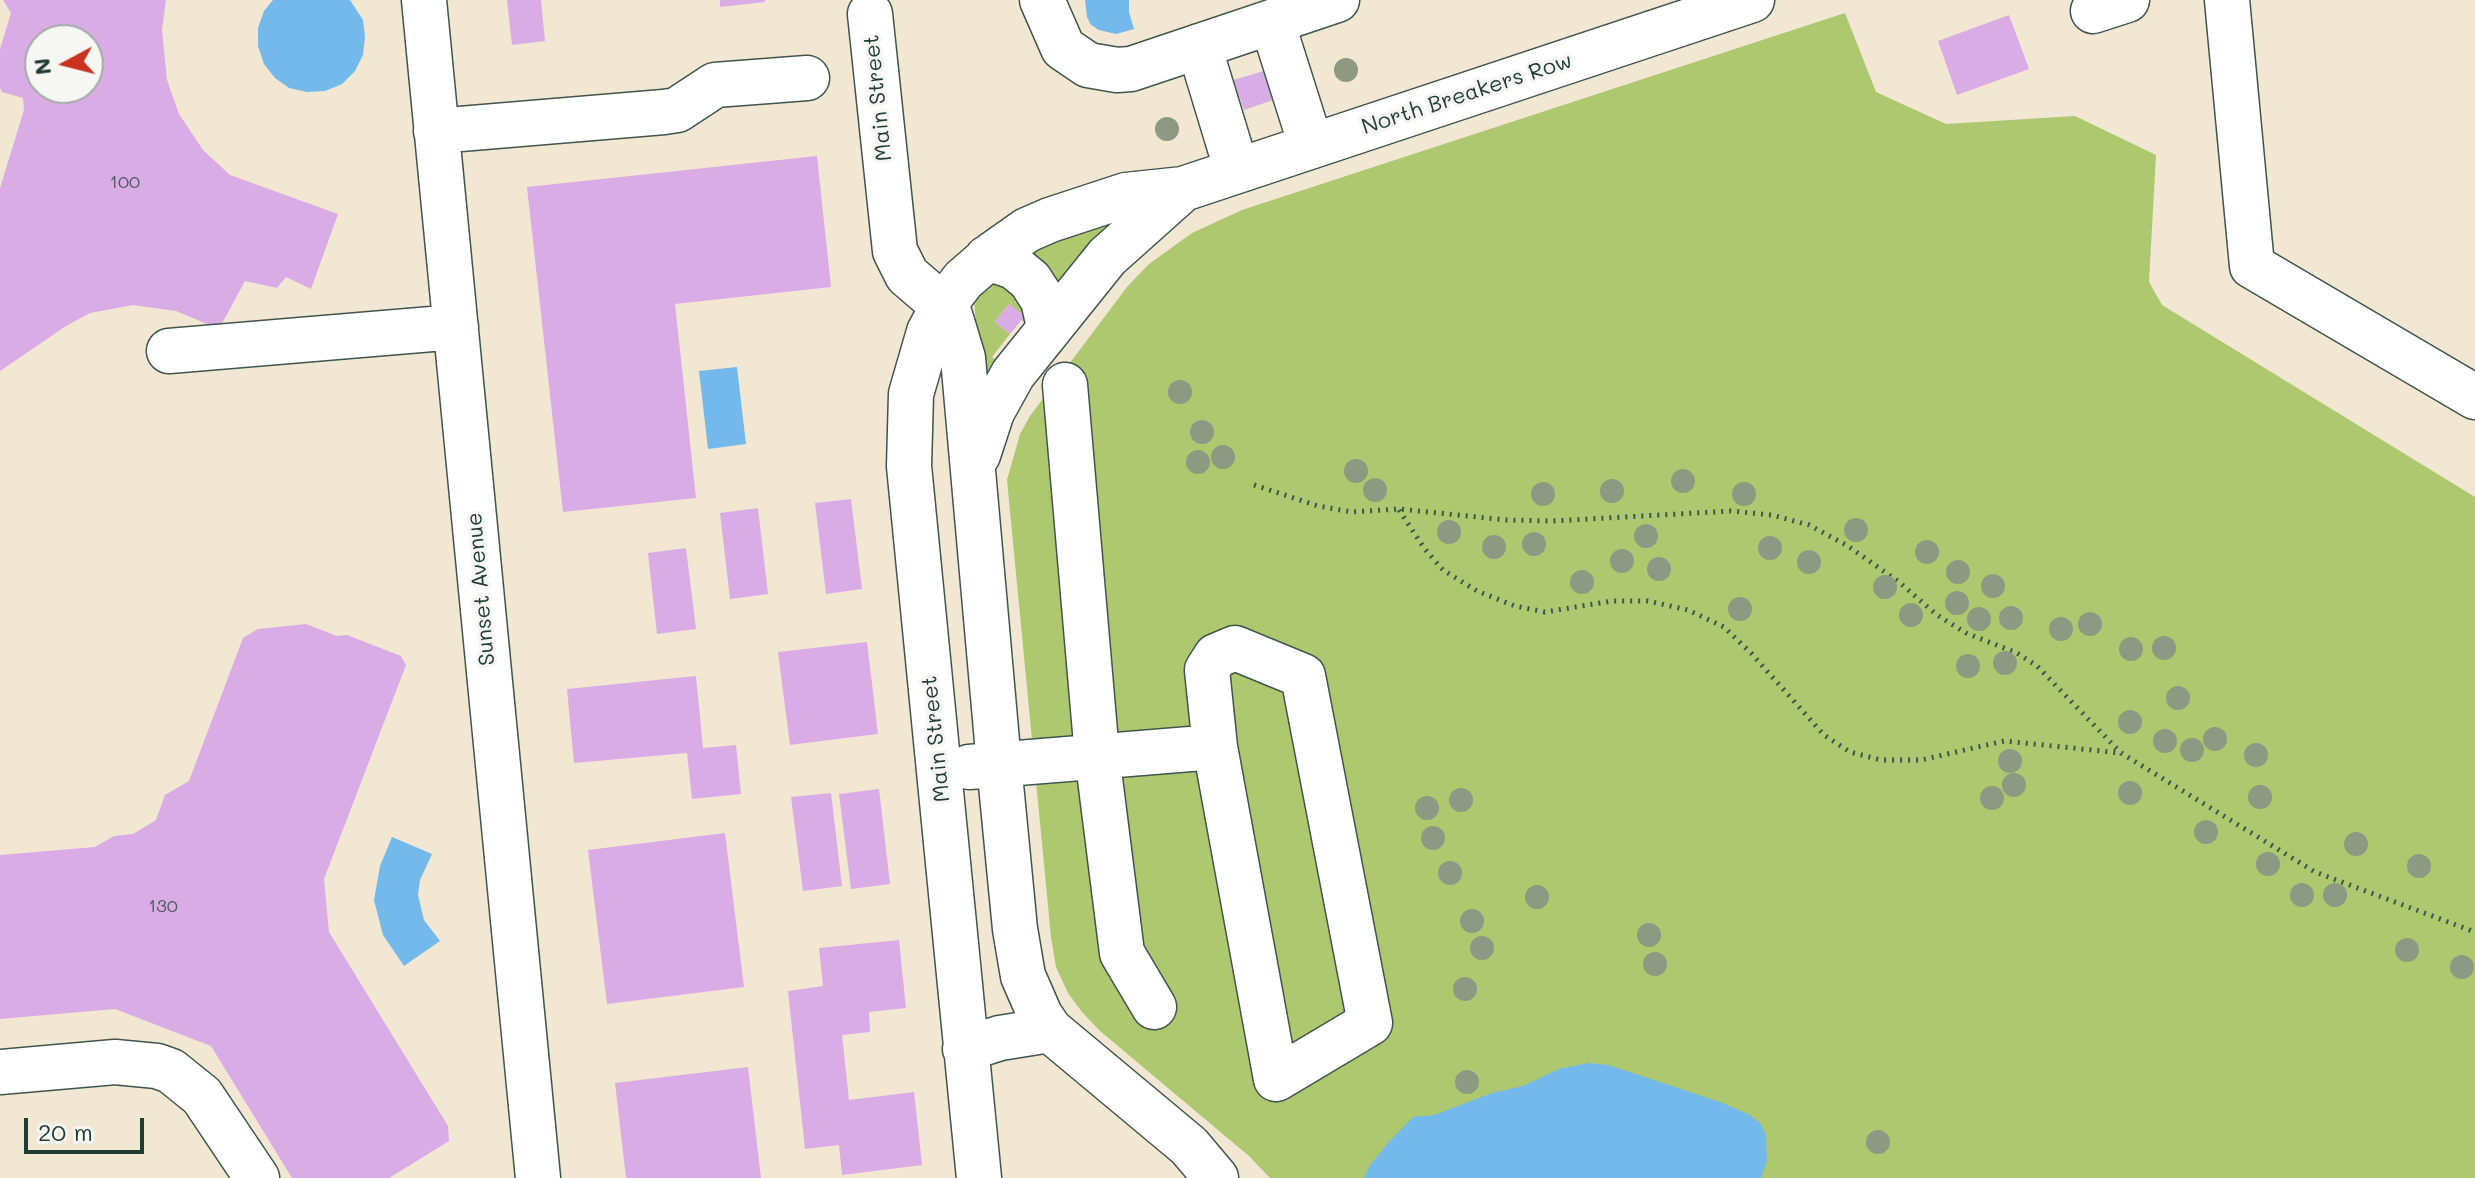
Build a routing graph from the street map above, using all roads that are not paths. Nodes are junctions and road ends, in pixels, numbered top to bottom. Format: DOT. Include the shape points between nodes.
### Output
graph roads {
  1 [pos="424,0"];
  2 [pos="1042,0"];
  3 [pos="1337,0"];
  4 [pos="1752,0"];
  5 [pos="2227,0"];
  6 [pos="870,14"];
  7 [pos="1272,22"];
  8 [pos="1199,46"];
  9 [pos="807,78"];
  10 [pos="436,131"];
  11 [pos="1311,145"];
  12 [pos="1237,171"];
  13 [pos="1183,189"];
  14 [pos="987,258"];
  15 [pos="943,306"];
  16 [pos="456,327"];
  17 [pos="1049,327"];
  18 [pos="169,351"];
  19 [pos="1065,385"];
  20 [pos="2475,397"];
  21 [pos="973,475"];
  22 [pos="1215,747"];
  23 [pos="1097,755"];
  24 [pos="999,764"];
  25 [pos="939,770"];
  26 [pos="1154,1007"];
  27 [pos="1050,1030"];
  28 [pos="965,1049"];
  29 [pos="0,1072"];
  30 [pos="257,1178"];
  31 [pos="538,1178"];
  32 [pos="979,1178"];
  33 [pos="1216,1178"];
  1 -- 10 [label="street, Sunset Avenue"];
  2 -- 8 [label="street" via="1063,48 1088,65 1131,69"];
  3 -- 7 [label="street"];
  4 -- 11 [label="street, North Breakers Row"];
  5 -- 20 [label="street" via="2252,266"];
  6 -- 15 [label="street, Main Street" via="895,251 907,275"];
  7 -- 8 [label="street"];
  7 -- 11 [label="street"];
  8 -- 12 [label="street"];
  9 -- 10 [label="street" via="715,85 677,110 664,112"];
  10 -- 16 [label="street, Sunset Avenue"];
  11 -- 12 [label="street, North Breakers Row"];
  12 -- 13 [label="street, North Breakers Row"];
  13 -- 14 [label="street, North Breakers Row" via="1126,195 1072,212 1027,230"];
  13 -- 17 [label="street, North Breakers Row" via="1107,257"];
  14 -- 15 [label="street, North Breakers Row"];
  14 -- 17 [label="street" via="1014,267 1030,280 1043,300"];
  15 -- 21 [label="street, Main Street" via="963,358"];
  15 -- 25 [label="street, Main Street" via="919,362 908,441"];
  16 -- 18 [label="street"];
  16 -- 31 [label="street, Sunset Avenue"];
  17 -- 21 [label="street, North Breakers Row" via="1001,394"];
  19 -- 23 [label="street"];
  21 -- 24 [label="street, Main Street"];
  22 -- 22 [label="street" via="1207,670 1216,656 1235,648 1303,676 1370,1023 1276,1079"];
  22 -- 23 [label="street"];
  23 -- 24 [label="street"];
  23 -- 26 [label="street" via="1122,953"];
  24 -- 25 [label="street"];
  24 -- 27 [label="street, Main Street" via="1018,953 1031,998"];
  25 -- 28 [label="street, Main Street"];
  27 -- 28 [label="street"];
  27 -- 33 [label="street" via="1189,1146"];
  28 -- 32 [label="street, Main Street"];
  29 -- 30 [label="street" via="115,1062 171,1071 202,1096"];
}
